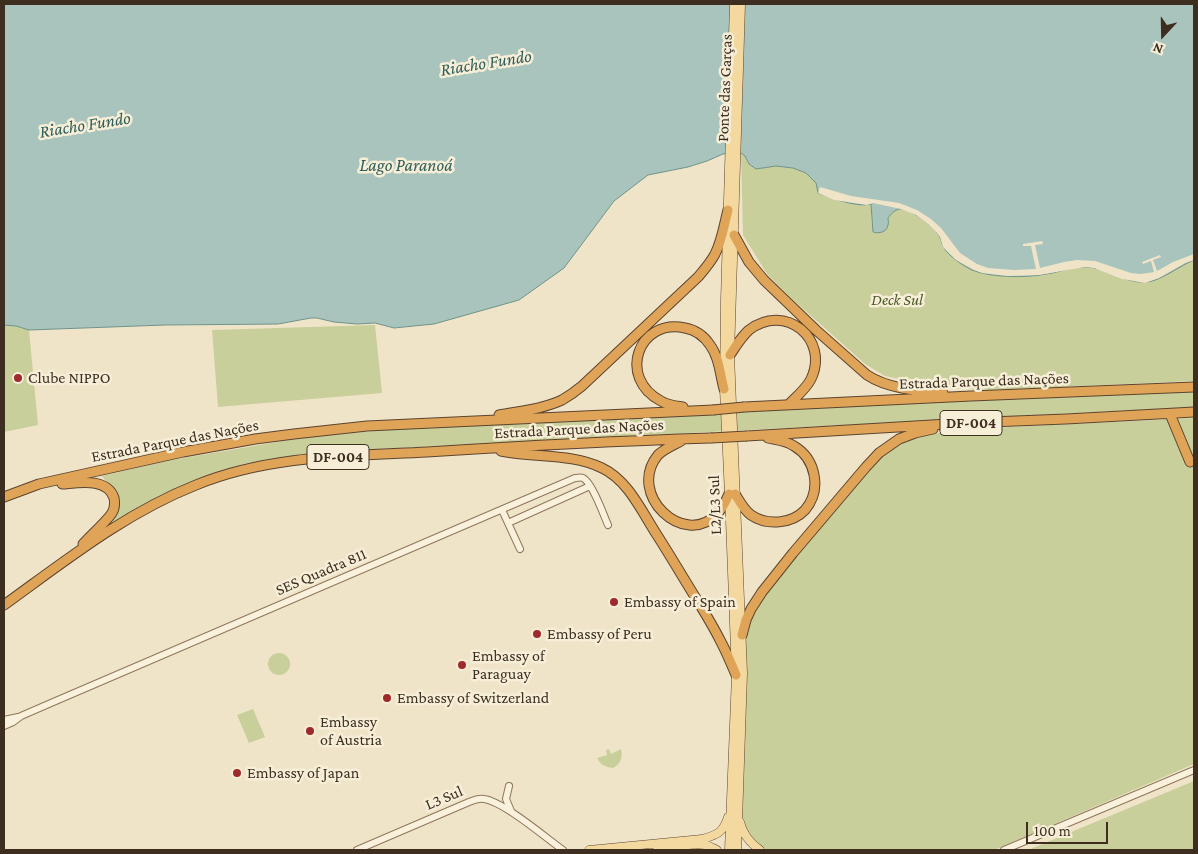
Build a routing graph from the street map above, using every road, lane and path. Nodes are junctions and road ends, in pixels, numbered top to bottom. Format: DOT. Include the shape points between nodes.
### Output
graph roads {
  1 [pos="734,4"];
  2 [pos="741,4"];
  3 [pos="729,159"];
  4 [pos="736,173"];
  5 [pos="728,210"];
  6 [pos="734,235"];
  7 [pos="730,355"];
  8 [pos="1194,387"];
  9 [pos="724,389"];
  10 [pos="971,396"];
  11 [pos="788,405"];
  12 [pos="710,410"];
  13 [pos="1194,412"];
  14 [pos="1170,414"];
  15 [pos="466,421"];
  16 [pos="965,423"];
  17 [pos="752,436"];
  18 [pos="684,439"];
  19 [pos="486,448"];
  20 [pos="1190,462"];
  21 [pos="39,484"];
  22 [pos="590,486"];
  23 [pos="732,494"];
  24 [pos="4,497"];
  25 [pos="502,510"];
  26 [pos="508,523"];
  27 [pos="608,525"];
  28 [pos="520,549"];
  29 [pos="68,558"];
  30 [pos="4,605"];
  31 [pos="742,635"];
  32 [pos="736,675"];
  33 [pos="22,716"];
  34 [pos="4,720"];
  35 [pos="4,726"];
  36 [pos="1194,770"];
  37 [pos="509,786"];
  38 [pos="731,808"];
  39 [pos="738,813"];
  40 [pos="514,814"];
  41 [pos="357,850"];
  42 [pos="562,850"];
  43 [pos="589,850"];
  44 [pos="657,850"];
  45 [pos="717,850"];
  46 [pos="729,850"];
  47 [pos="738,850"];
  48 [pos="760,850"];
  49 [pos="1004,850"];
  1 -- 3 [label="main road, Ponte das Garças"];
  2 -- 4 [label="main road, Ponte das Garças"];
  3 -- 5 [label="main road, L2/L3 Sul"];
  4 -- 6 [label="main road, L2/L3 Sul"];
  5 -- 9 [label="main road, L2/L3 Sul"];
  5 -- 15 [label="highway" via="715,255 702,272 571,395 546,406"];
  6 -- 7 [label="main road, L2/L3 Sul"];
  6 -- 10 [label="highway" via="764,280 874,380 917,390"];
  7 -- 11 [label="highway" via="745,334 768,320 786,321 805,333 814,353 814,370 804,388"];
  7 -- 23 [label="main road, L2/L3 Sul"];
  8 -- 10 [label="highway, Estrada Parque das Nações / DF-004"];
  9 -- 12 [label="highway" via="714,351 701,334 677,326 662,329 641,347 636,366 644,388 672,406"];
  9 -- 23 [label="main road, L2/L3 Sul"];
  10 -- 11 [label="highway, Estrada Parque das Nações / DF-004"];
  11 -- 12 [label="highway, Estrada Parque das Nações / DF-004, bridge"];
  12 -- 15 [label="highway, Estrada Parque das Nações / DF-004"];
  13 -- 14 [label="highway, Estrada Parque das Nações / DF-004"];
  14 -- 16 [label="highway, Estrada Parque das Nações / DF-004"];
  14 -- 20 [label="highway"];
  15 -- 21 [label="highway, Estrada Parque das Nações / DF-004" via="367,426 255,439"];
  16 -- 17 [label="highway, Estrada Parque das Nações / DF-004"];
  16 -- 31 [label="highway" via="915,433 899,439 879,453 762,592 751,609"];
  17 -- 18 [label="highway, Estrada Parque das Nações / DF-004, bridge"];
  17 -- 23 [label="highway" via="786,442 804,453 813,471 813,494 800,514 777,522 751,515"];
  18 -- 19 [label="highway, Estrada Parque das Nações / DF-004"];
  18 -- 23 [label="highway" via="659,455 650,470 648,486 656,505 672,519 695,525 719,513"];
  19 -- 29 [label="highway, Estrada Parque das Nações / DF-004" via="299,459 224,474 172,495 130,517"];
  19 -- 32 [label="highway" via="585,461 609,471 618,479 717,634"];
  21 -- 24 [label="highway, Estrada Parque das Nações / DF-004"];
  21 -- 29 [label="highway" via="92,483 112,493 114,508 111,514"];
  22 -- 25 [label="street, SES Quadra 811" via="586,480 575,478"];
  22 -- 26 [label="street"];
  22 -- 27 [label="street"];
  23 -- 31 [label="main road, L2/L3 Sul"];
  23 -- 32 [label="main road, L2/L3 Sul"];
  25 -- 26 [label="street"];
  25 -- 33 [label="street, SES Quadra 811"];
  26 -- 28 [label="street"];
  29 -- 30 [label="highway, Estrada Parque das Nações / DF-004"];
  31 -- 39 [label="main road, L2/L3 Sul"];
  32 -- 38 [label="main road, L2/L3 Sul"];
  33 -- 34 [label="street, SES Quadra 811"];
  33 -- 35 [label="street, SES Quadra 811"];
  36 -- 49 [label="street"];
  37 -- 40 [label="street" via="506,799"];
  38 -- 43 [label="main road" via="722,831 702,839"];
  38 -- 46 [label="main road, L2/L3 Sul"];
  39 -- 47 [label="main road, L2/L3 Sul"];
  39 -- 48 [label="main road" via="746,837"];
  40 -- 41 [label="street, L3 Sul" via="494,802 479,799"];
  40 -- 42 [label="street, L3 Sul"];
  44 -- 45 [label="main road" via="703,844"];
}
